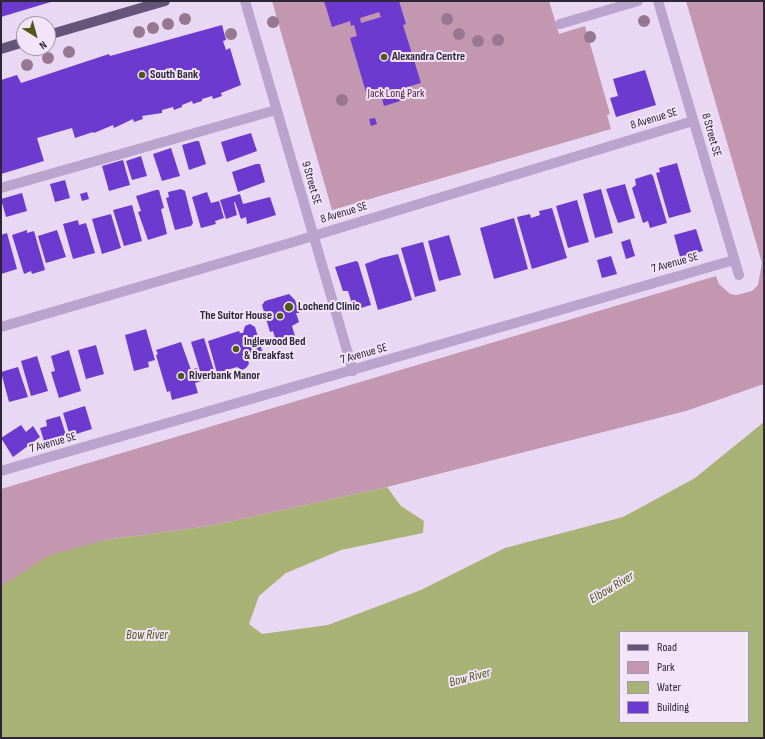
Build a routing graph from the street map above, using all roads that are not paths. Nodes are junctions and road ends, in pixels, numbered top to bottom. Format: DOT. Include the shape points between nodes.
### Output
graph roads {
  1 [pos="165,1"];
  2 [pos="245,1"];
  3 [pos="638,1"];
  4 [pos="658,1"];
  5 [pos="560,24"];
  6 [pos="56,33"];
  7 [pos="16,44"];
  8 [pos="1,49"];
  9 [pos="276,110"];
  10 [pos="693,121"];
  11 [pos="1,188"];
  12 [pos="313,236"];
  13 [pos="734,260"];
  14 [pos="738,276"];
  15 [pos="1,327"];
  16 [pos="353,371"];
  17 [pos="1,471"];
  1 -- 6 [label="main road"];
  2 -- 9 [label="street, 9 Street SE"];
  3 -- 5 [label="street"];
  4 -- 10 [label="street, 8 Street SE"];
  7 -- 8 [label="main road"];
  9 -- 11 [label="street"];
  9 -- 12 [label="street, 9 Street SE"];
  10 -- 12 [label="street, 8 Avenue SE"];
  10 -- 13 [label="street, 8 Street SE"];
  12 -- 15 [label="street, 8 Avenue SE"];
  12 -- 16 [label="street, 9 Street SE"];
  13 -- 14 [label="street, 8 Street SE"];
  13 -- 16 [label="street, 7 Avenue SE"];
  16 -- 17 [label="street, 7 Avenue SE"];
}
